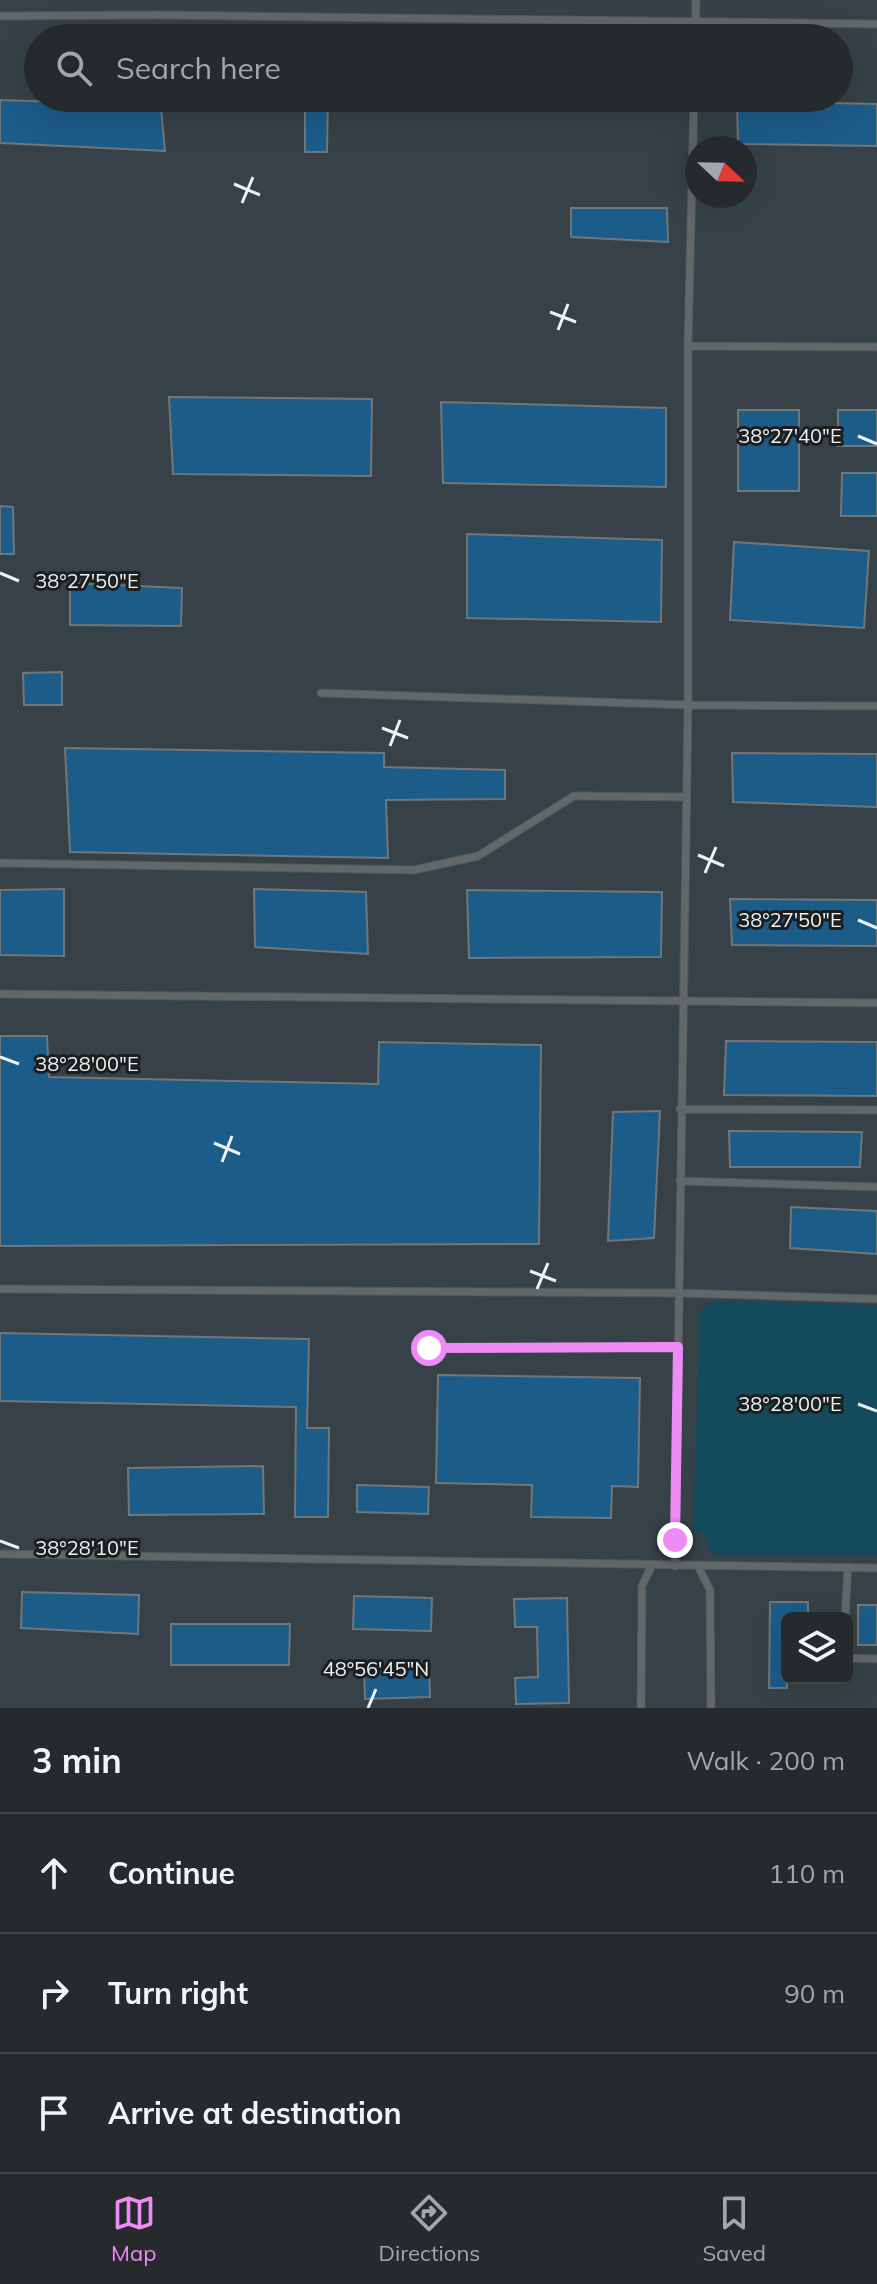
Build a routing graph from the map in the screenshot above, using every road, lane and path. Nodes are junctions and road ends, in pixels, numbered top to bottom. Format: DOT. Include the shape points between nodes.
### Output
graph roads {
  1 [pos="696,0"];
  2 [pos="0,16"];
  3 [pos="695,23"];
  4 [pos="877,24"];
  5 [pos="694,112"];
  6 [pos="688,346"];
  7 [pos="877,347"];
  8 [pos="321,693"];
  9 [pos="688,705"];
  10 [pos="877,706"];
  11 [pos="686,797"];
  12 [pos="0,863"];
  13 [pos="0,994"];
  14 [pos="682,1001"];
  15 [pos="877,1003"];
  16 [pos="680,1109"];
  17 [pos="877,1110"];
  18 [pos="680,1181"];
  19 [pos="877,1187"];
  20 [pos="0,1289"];
  21 [pos="678,1293"];
  22 [pos="877,1299"];
  23 [pos="678,1347"];
  24 [pos="429,1348"];
  25 [pos="0,1554"];
  26 [pos="652,1565"];
  27 [pos="675,1566"];
  28 [pos="698,1566"];
  29 [pos="848,1567"];
  30 [pos="877,1568"];
  31 [pos="845,1612"];
  32 [pos="853,1658"];
  33 [pos="877,1659"];
  34 [pos="641,1708"];
  35 [pos="711,1708"];
  1 -- 3 [label="lane"];
  2 -- 3 [label="lane"];
  3 -- 4 [label="lane"];
  5 -- 6 [label="lane"];
  6 -- 7 [label="lane"];
  6 -- 9 [label="lane"];
  8 -- 9 [label="lane"];
  9 -- 10 [label="lane"];
  9 -- 11 [label="lane"];
  11 -- 12 [label="lane" via="574,796 478,856 414,870"];
  11 -- 14 [label="lane"];
  13 -- 14 [label="lane"];
  14 -- 15 [label="lane"];
  14 -- 16 [label="lane"];
  16 -- 17 [label="lane"];
  16 -- 18 [label="lane"];
  18 -- 19 [label="lane"];
  18 -- 21 [label="lane"];
  20 -- 21 [label="lane"];
  21 -- 22 [label="lane"];
  21 -- 23 [label="lane"];
  23 -- 24 [label="lane"];
  23 -- 27 [label="lane"];
  25 -- 26 [label="lane"];
  26 -- 27 [label="lane"];
  26 -- 34 [label="lane" via="642,1586"];
  27 -- 28 [label="lane"];
  28 -- 29 [label="lane"];
  28 -- 35 [label="lane" via="710,1590"];
  29 -- 30 [label="lane"];
  29 -- 31 [label="lane"];
  32 -- 33 [label="lane"];
}
